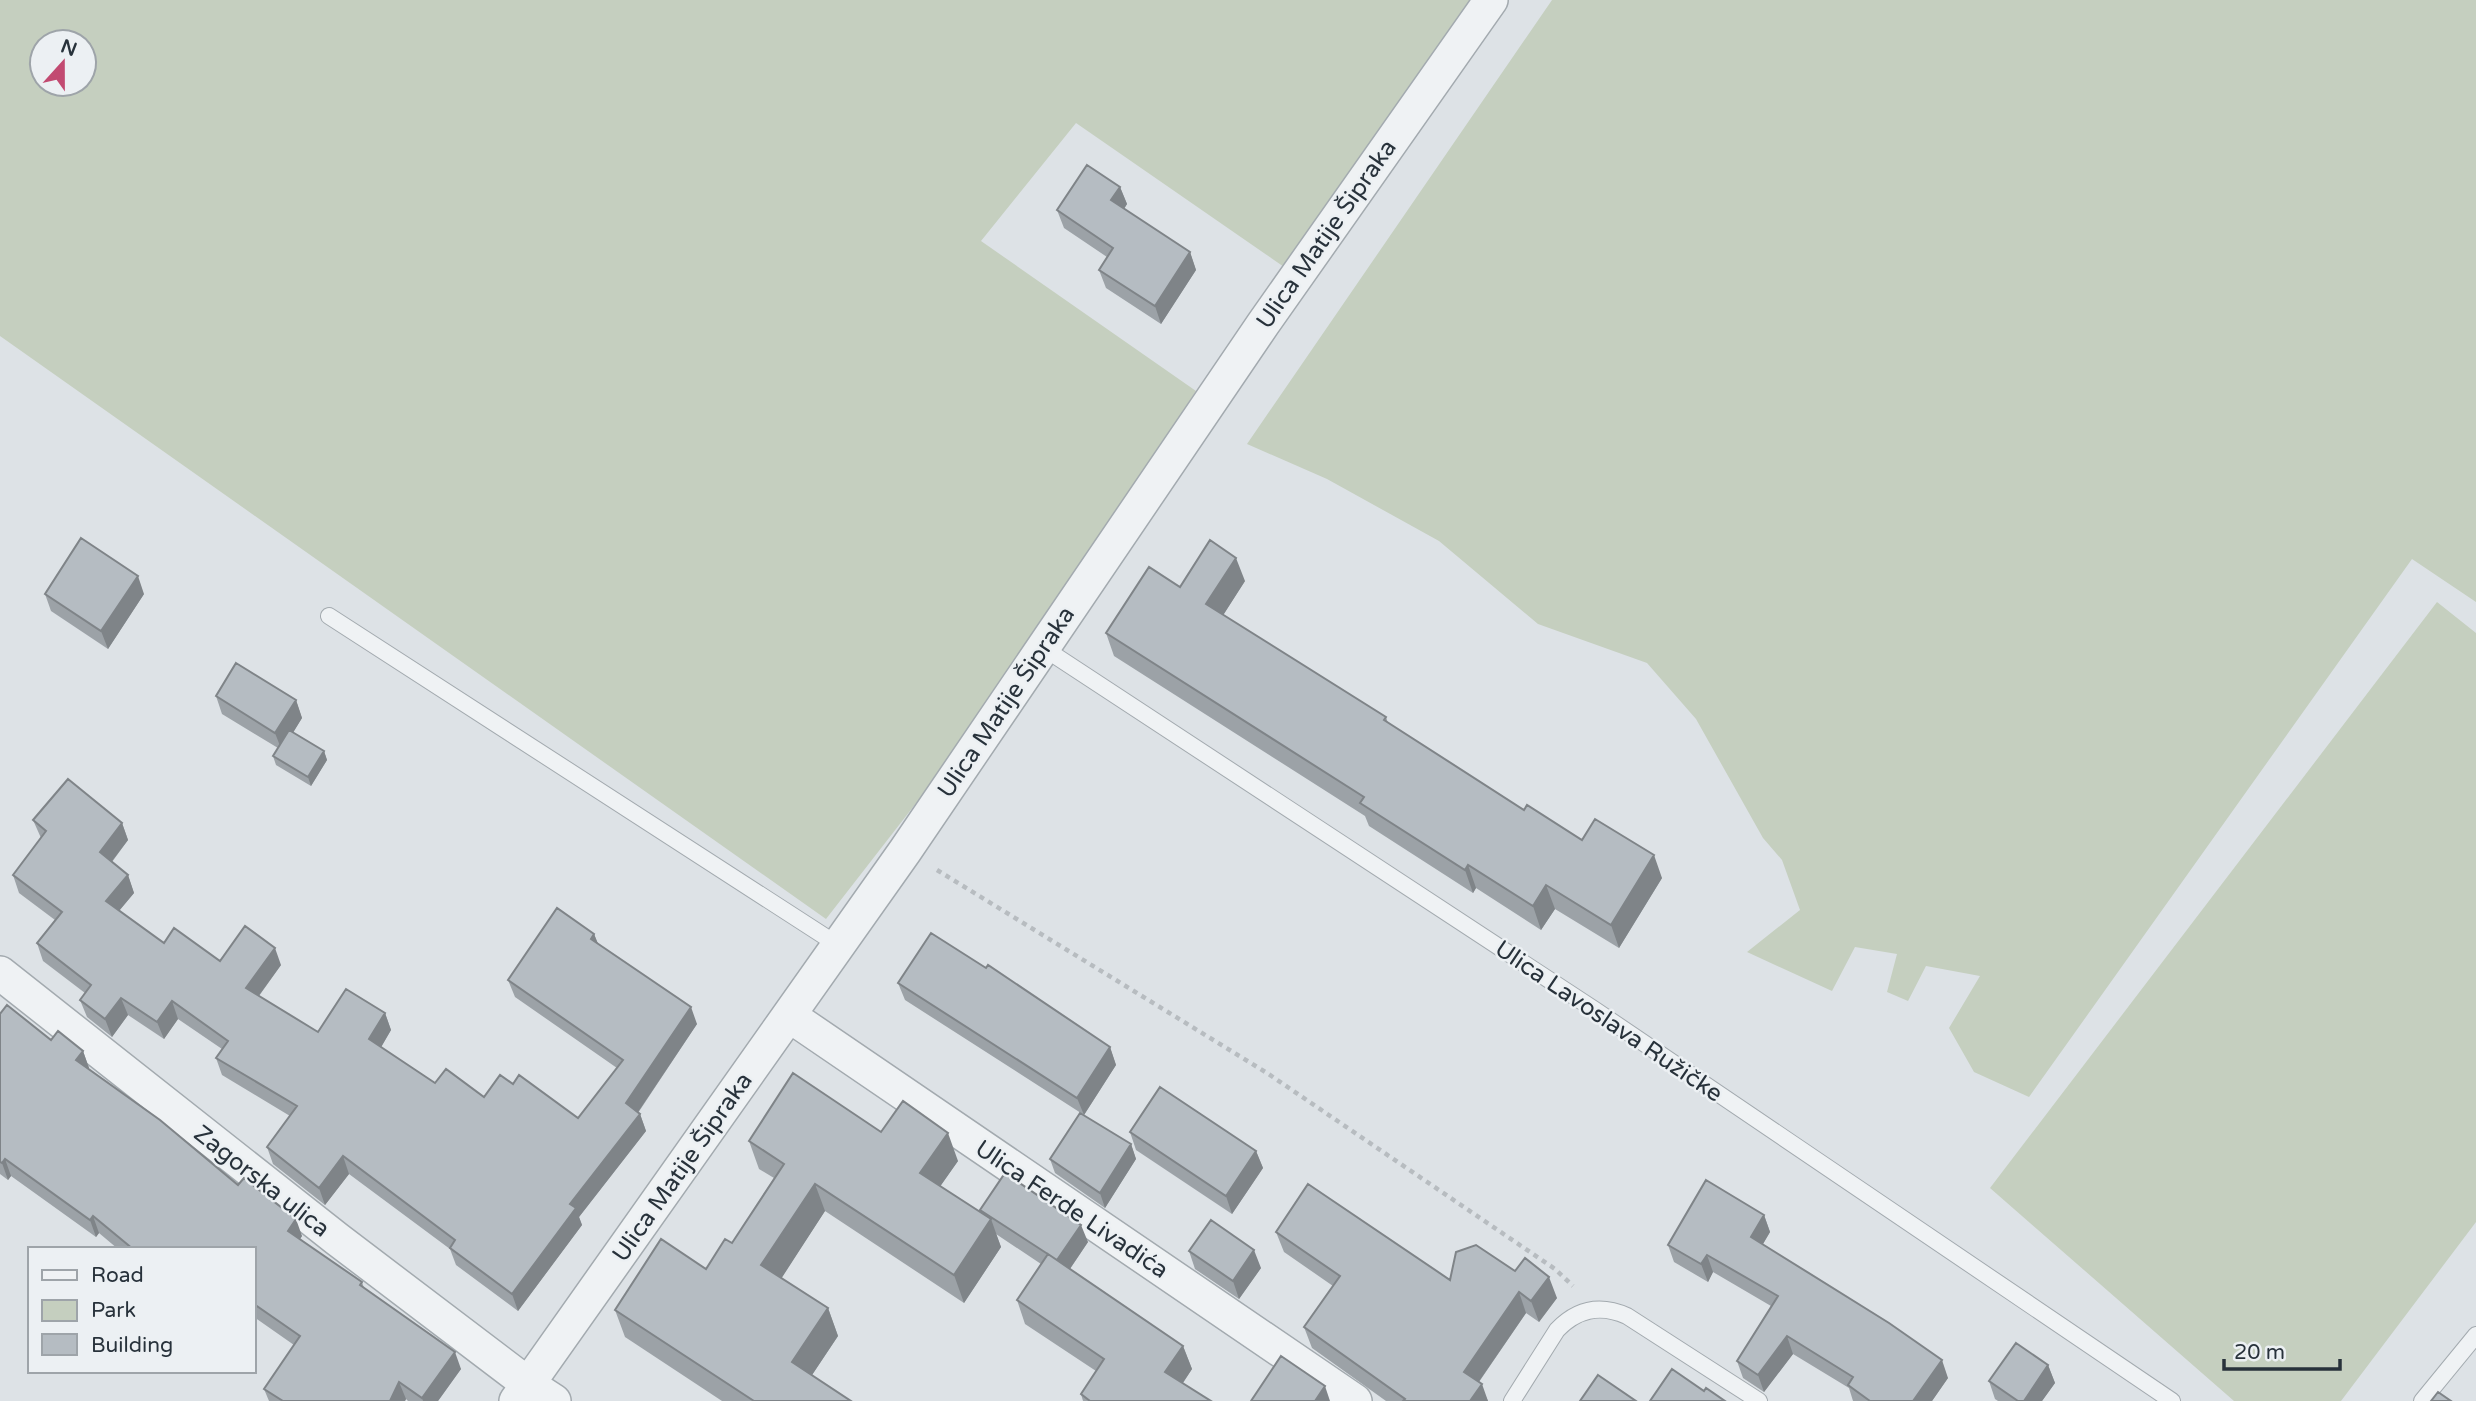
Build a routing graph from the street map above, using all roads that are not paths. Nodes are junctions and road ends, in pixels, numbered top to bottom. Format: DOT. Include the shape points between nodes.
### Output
graph roads {
  1 [pos="1491,0"];
  2 [pos="329,616"];
  3 [pos="1042,647"];
  4 [pos="838,945"];
  5 [pos="0,973"];
  6 [pos="790,1016"];
  7 [pos="2476,1335"];
  8 [pos="533,1395"];
  9 [pos="1355,1401"];
  10 [pos="1512,1401"];
  11 [pos="1759,1401"];
  12 [pos="2172,1401"];
  13 [pos="2421,1401"];
  1 -- 3 [label="street, Ulica Matije Šipraka"];
  2 -- 4 [label="lane"];
  3 -- 4 [label="street, Ulica Matije Šipraka"];
  3 -- 12 [label="lane, Ulica Lavoslava Ružičke" via="1606,1018"];
  4 -- 6 [label="street, Ulica Matije Šipraka"];
  5 -- 8 [label="street, Zagorska ulica"];
  6 -- 8 [label="street, Ulica Matije Šipraka"];
  6 -- 9 [label="street, Ulica Ferde Livadića"];
  7 -- 13 [label="lane"];
  10 -- 11 [label="lane" via="1557,1330 1591,1309 1627,1316"];
}
